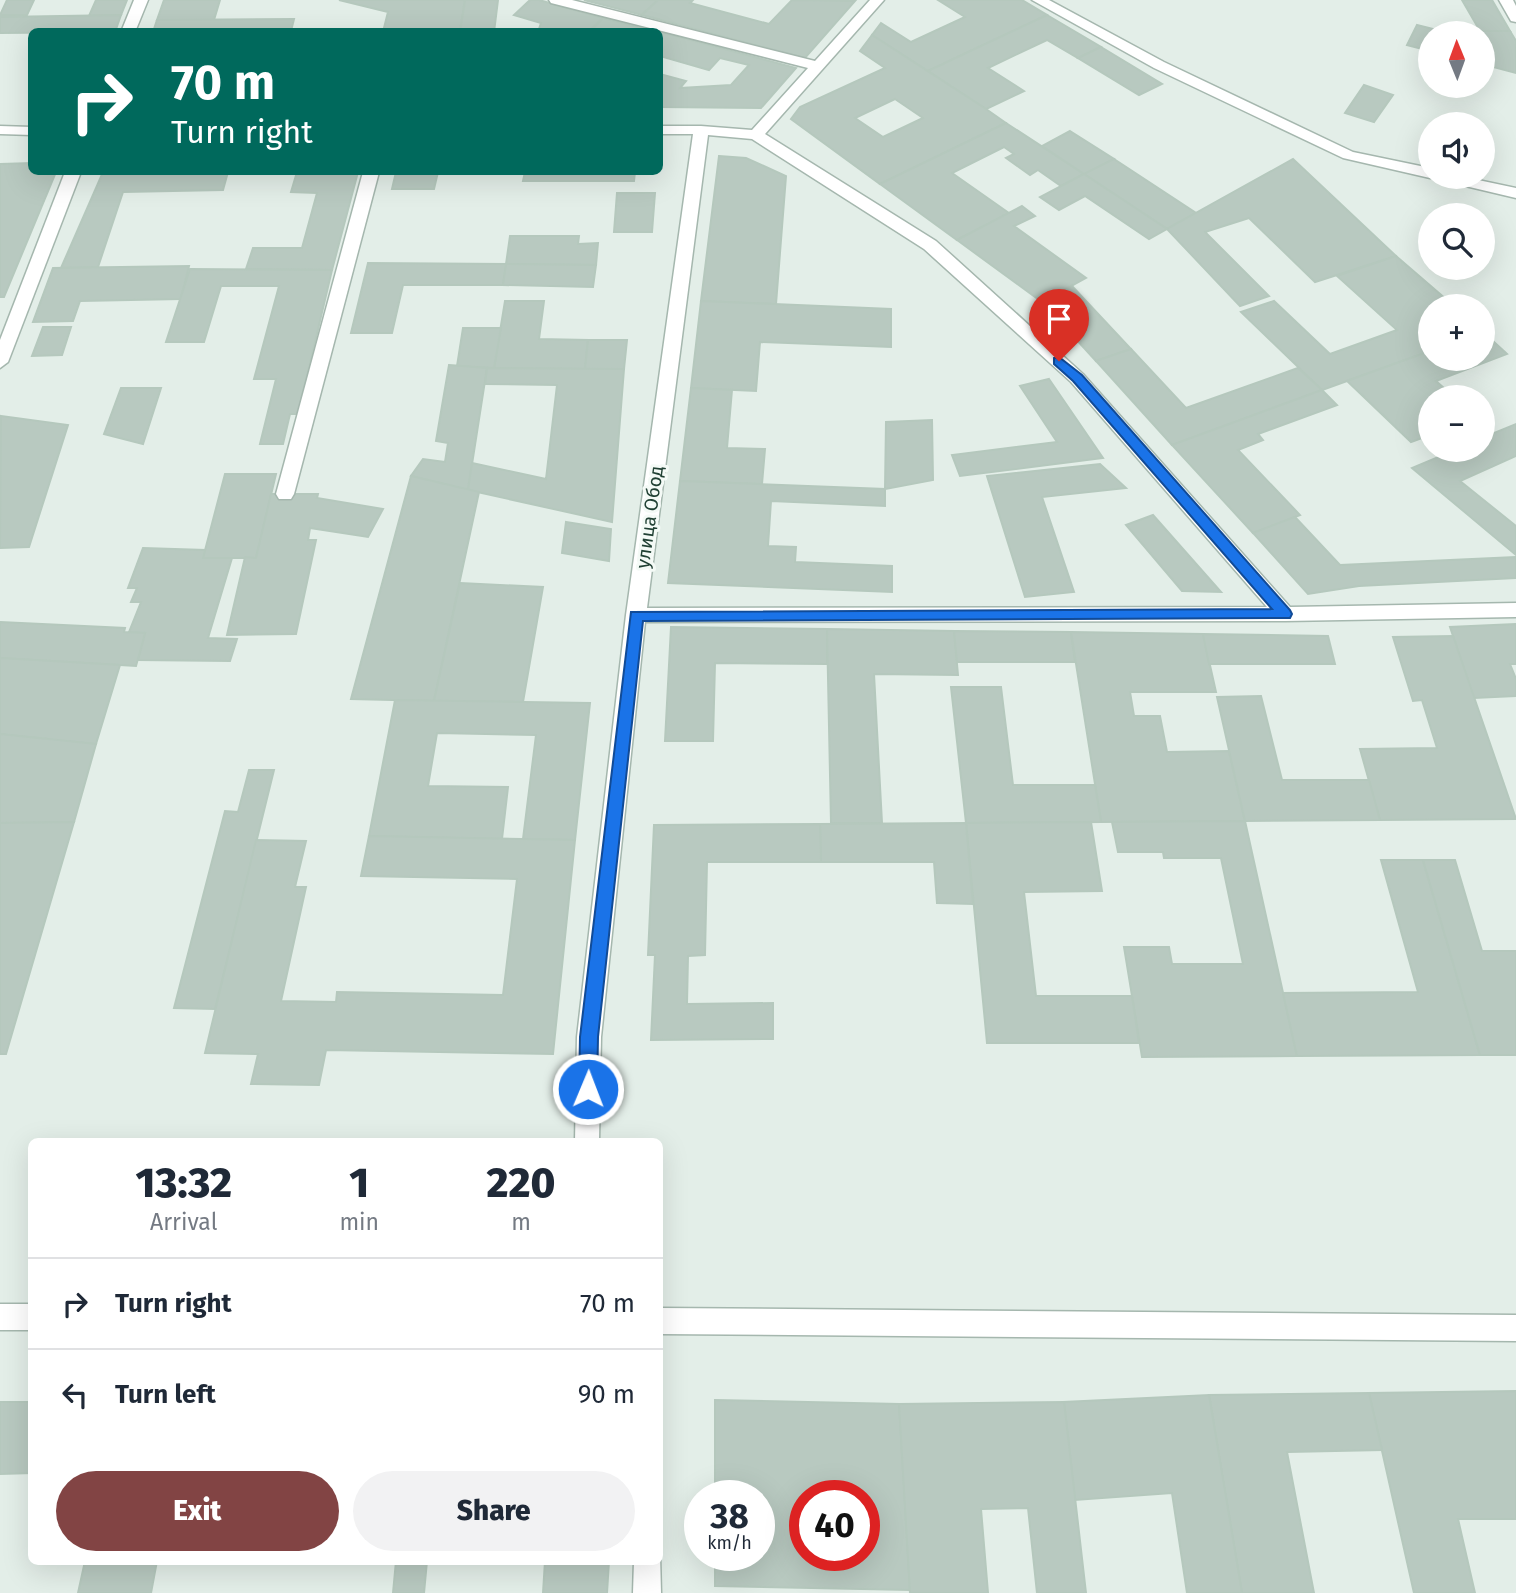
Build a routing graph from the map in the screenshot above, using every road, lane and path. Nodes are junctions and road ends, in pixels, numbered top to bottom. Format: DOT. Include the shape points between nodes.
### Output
graph roads {
  1 [pos="141,0"];
  2 [pos="556,0"];
  3 [pos="877,0"];
  4 [pos="1039,0"];
  5 [pos="1506,0"];
  6 [pos="1516,18"];
  7 [pos="130,28"];
  8 [pos="817,66"];
  9 [pos="0,130"];
  10 [pos="663,130"];
  11 [pos="701,130"];
  12 [pos="28,131"];
  13 [pos="756,135"];
  14 [pos="1418,170"];
  15 [pos="72,175"];
  16 [pos="370,175"];
  17 [pos="1495,188"];
  18 [pos="1516,193"];
  19 [pos="0,362"];
  20 [pos="285,494"];
  21 [pos="1516,610"];
  22 [pos="1285,614"];
  23 [pos="636,615"];
  24 [pos="587,1138"];
  25 [pos="0,1317"];
  26 [pos="28,1317"];
  27 [pos="663,1321"];
  28 [pos="1516,1328"];
  29 [pos="648,1565"];
  30 [pos="647,1593"];
  1 -- 7 [label="street"];
  2 -- 8 [label="street"];
  3 -- 8 [label="street"];
  4 -- 14 [label="street" via="1159,65 1348,155"];
  5 -- 6 [label="street"];
  8 -- 13 [label="street"];
  9 -- 12 [label="street"];
  10 -- 11 [label="street"];
  11 -- 13 [label="street"];
  11 -- 23 [label="street, улица Обод"];
  13 -- 22 [label="street" via="930,245 1068,369"];
  15 -- 19 [label="street"];
  16 -- 20 [label="street"];
  17 -- 18 [label="street"];
  21 -- 22 [label="street"];
  22 -- 23 [label="street"];
  23 -- 24 [label="street, улица Обод" via="589,1037"];
  25 -- 26 [label="street"];
  27 -- 28 [label="street"];
  29 -- 30 [label="street"];
}
